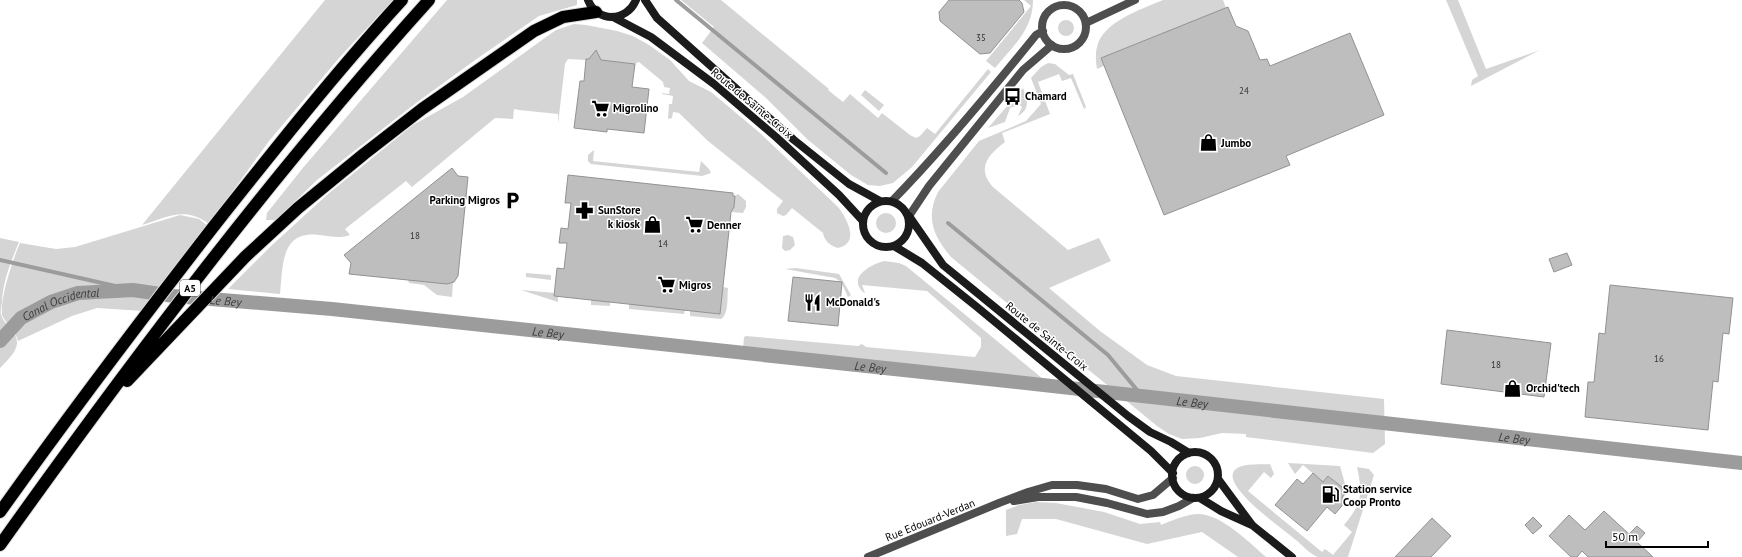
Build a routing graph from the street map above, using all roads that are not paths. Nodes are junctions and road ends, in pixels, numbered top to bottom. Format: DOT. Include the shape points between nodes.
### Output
graph roads {
  1 [pos="402,0"];
  2 [pos="429,0"];
  3 [pos="588,0"];
  4 [pos="636,0"];
  5 [pos="645,0"];
  6 [pos="1136,0"];
  7 [pos="1058,3"];
  8 [pos="596,12"];
  9 [pos="613,17"];
  10 [pos="1086,23"];
  11 [pos="1043,31"];
  12 [pos="1052,45"];
  13 [pos="880,201"];
  14 [pos="892,201"];
  15 [pos="909,216"];
  16 [pos="863,221"];
  17 [pos="894,246"];
  18 [pos="91,420"];
  19 [pos="1189,453"];
  20 [pos="1173,476"];
  21 [pos="1218,479"];
  22 [pos="1196,498"];
  23 [pos="1000,503"];
  24 [pos="0,512"];
  25 [pos="1252,525"];
  26 [pos="0,546"];
  27 [pos="868,557"];
  28 [pos="1292,557"];
  1 -- 24 [label="highway, A5" via="277,147 139,324"];
  2 -- 18 [label="highway, A5" via="292,160 157,330"];
  3 -- 8 [label="main road"];
  4 -- 9 [label="main road" via="626,14"];
  5 -- 13 [label="main road, Route de Sainte-Croix" via="661,21 794,140 849,184"];
  6 -- 10 [label="street"];
  7 -- 10 [label="street" via="1076,8"];
  7 -- 11 [label="street" via="1046,15"];
  8 -- 9 [label="main road, Route de Sainte-Croix"];
  8 -- 18 [label="highway" via="563,17 534,31 422,110 323,186 223,280"];
  9 -- 16 [label="main road, Route de Sainte-Croix" via="651,37 714,84 776,137"];
  10 -- 12 [label="street" via="1084,37 1074,47 1067,49"];
  11 -- 12 [label="street"];
  11 -- 14 [label="street" via="1036,35 932,158"];
  12 -- 15 [label="street" via="1024,70 928,186"];
  13 -- 14 [label="main road"];
  13 -- 16 [label="main road" via="868,208"];
  14 -- 15 [label="main road" via="899,204"];
  15 -- 17 [label="main road" via="909,231 900,243"];
  15 -- 19 [label="main road, Route de Sainte-Croix" via="943,265 1128,416 1150,432"];
  16 -- 17 [label="main road" via="864,231 874,244 882,247"];
  17 -- 20 [label="main road, Route de Sainte-Croix" via="922,264 1151,451"];
  18 -- 26 [label="highway, A5"];
  19 -- 20 [label="main road" via="1176,463"];
  19 -- 21 [label="main road" via="1199,452 1211,459 1218,471"];
  20 -- 22 [label="main road" via="1179,492"];
  20 -- 23 [label="street" via="1153,495 1146,498 1138,499 1106,489 1052,485"];
  21 -- 22 [label="main road" via="1212,491"];
  21 -- 25 [label="main road"];
  22 -- 23 [label="street" via="1157,514 1138,513 1076,497 1038,497"];
  22 -- 25 [label="main road"];
  23 -- 27 [label="street, Rue Edouard-Verdan"];
  25 -- 28 [label="main road"];
}
